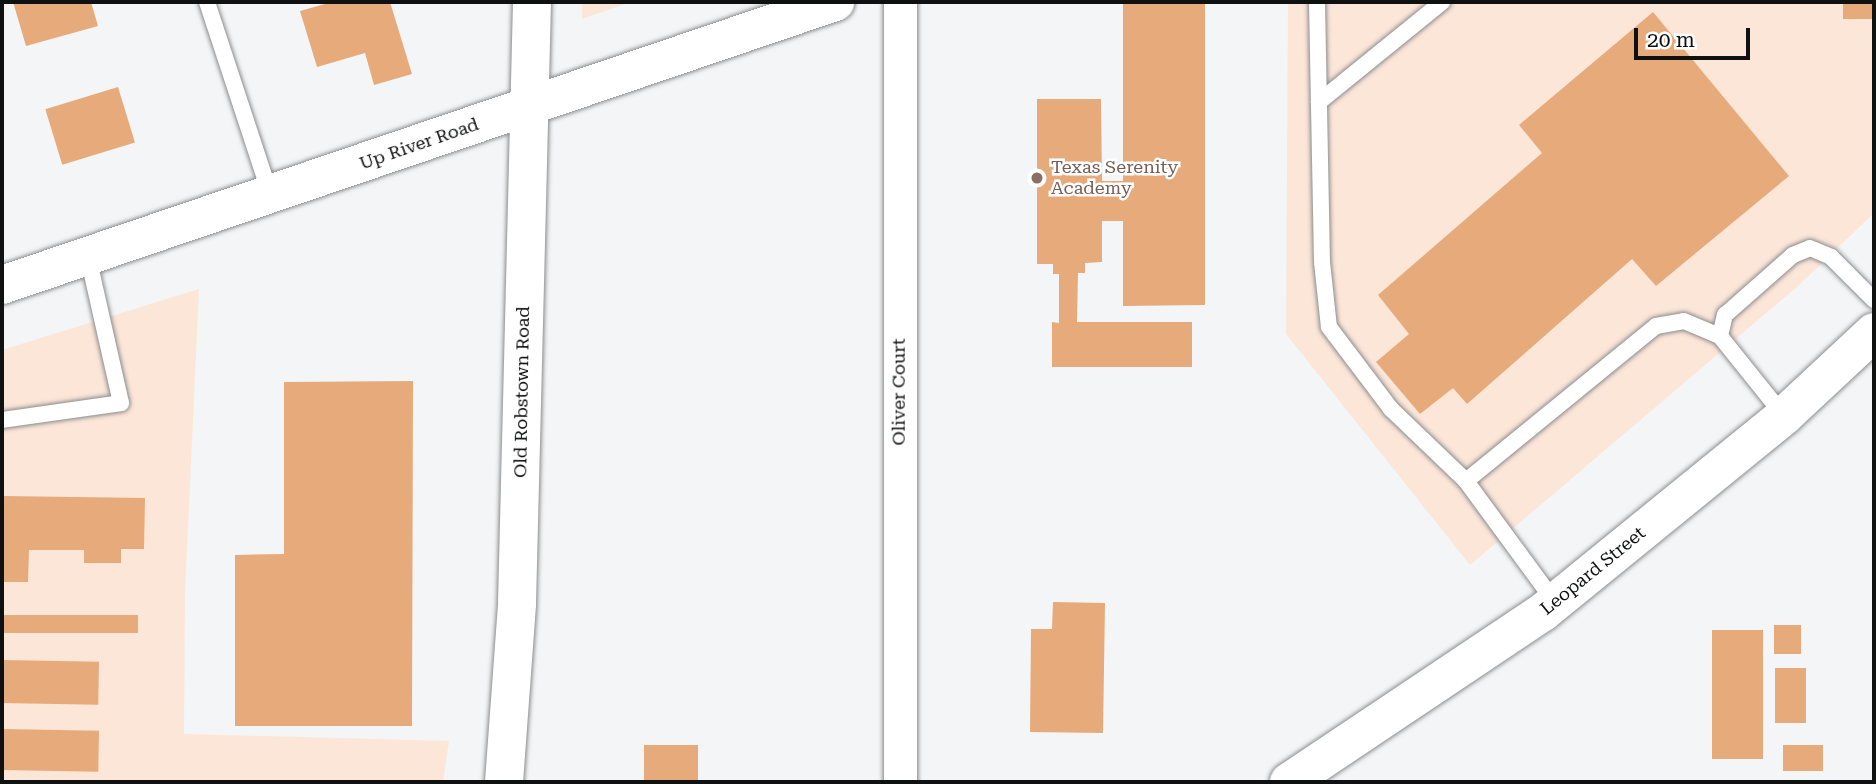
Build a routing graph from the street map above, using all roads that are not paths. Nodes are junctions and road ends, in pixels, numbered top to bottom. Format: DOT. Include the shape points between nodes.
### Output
graph roads {
  1 [pos="207,2"];
  2 [pos="532,2"];
  3 [pos="835,2"];
  4 [pos="900,2"];
  5 [pos="1317,2"];
  6 [pos="1442,2"];
  7 [pos="1319,102"];
  8 [pos="529,107"];
  9 [pos="270,194"];
  10 [pos="88,255"];
  11 [pos="2,285"];
  12 [pos="1874,300"];
  13 [pos="1874,332"];
  14 [pos="1720,336"];
  15 [pos="1784,416"];
  16 [pos="2,420"];
  17 [pos="1466,481"];
  18 [pos="1555,602"];
  19 [pos="504,782"];
  20 [pos="900,782"];
  21 [pos="1289,782"];
  1 -- 9 [label="lane"];
  2 -- 8 [label="street, Old Robstown Road"];
  3 -- 8 [label="street, Up River Road"];
  4 -- 20 [label="street, Oliver Court"];
  5 -- 7 [label="lane"];
  6 -- 7 [label="lane"];
  7 -- 17 [label="lane" via="1322,262 1329,327 1391,409"];
  8 -- 9 [label="street, Up River Road"];
  8 -- 19 [label="street, Old Robstown Road" via="517,603"];
  9 -- 10 [label="street, Up River Road"];
  10 -- 11 [label="street, Up River Road"];
  10 -- 16 [label="lane" via="121,402"];
  12 -- 14 [label="lane" via="1831,257 1810,248 1793,255 1725,315"];
  13 -- 15 [label="street, Leopard Street"];
  14 -- 15 [label="lane"];
  14 -- 17 [label="lane" via="1684,321 1656,326"];
  15 -- 18 [label="street, Leopard Street"];
  17 -- 18 [label="lane"];
  18 -- 21 [label="street, Leopard Street"];
}
